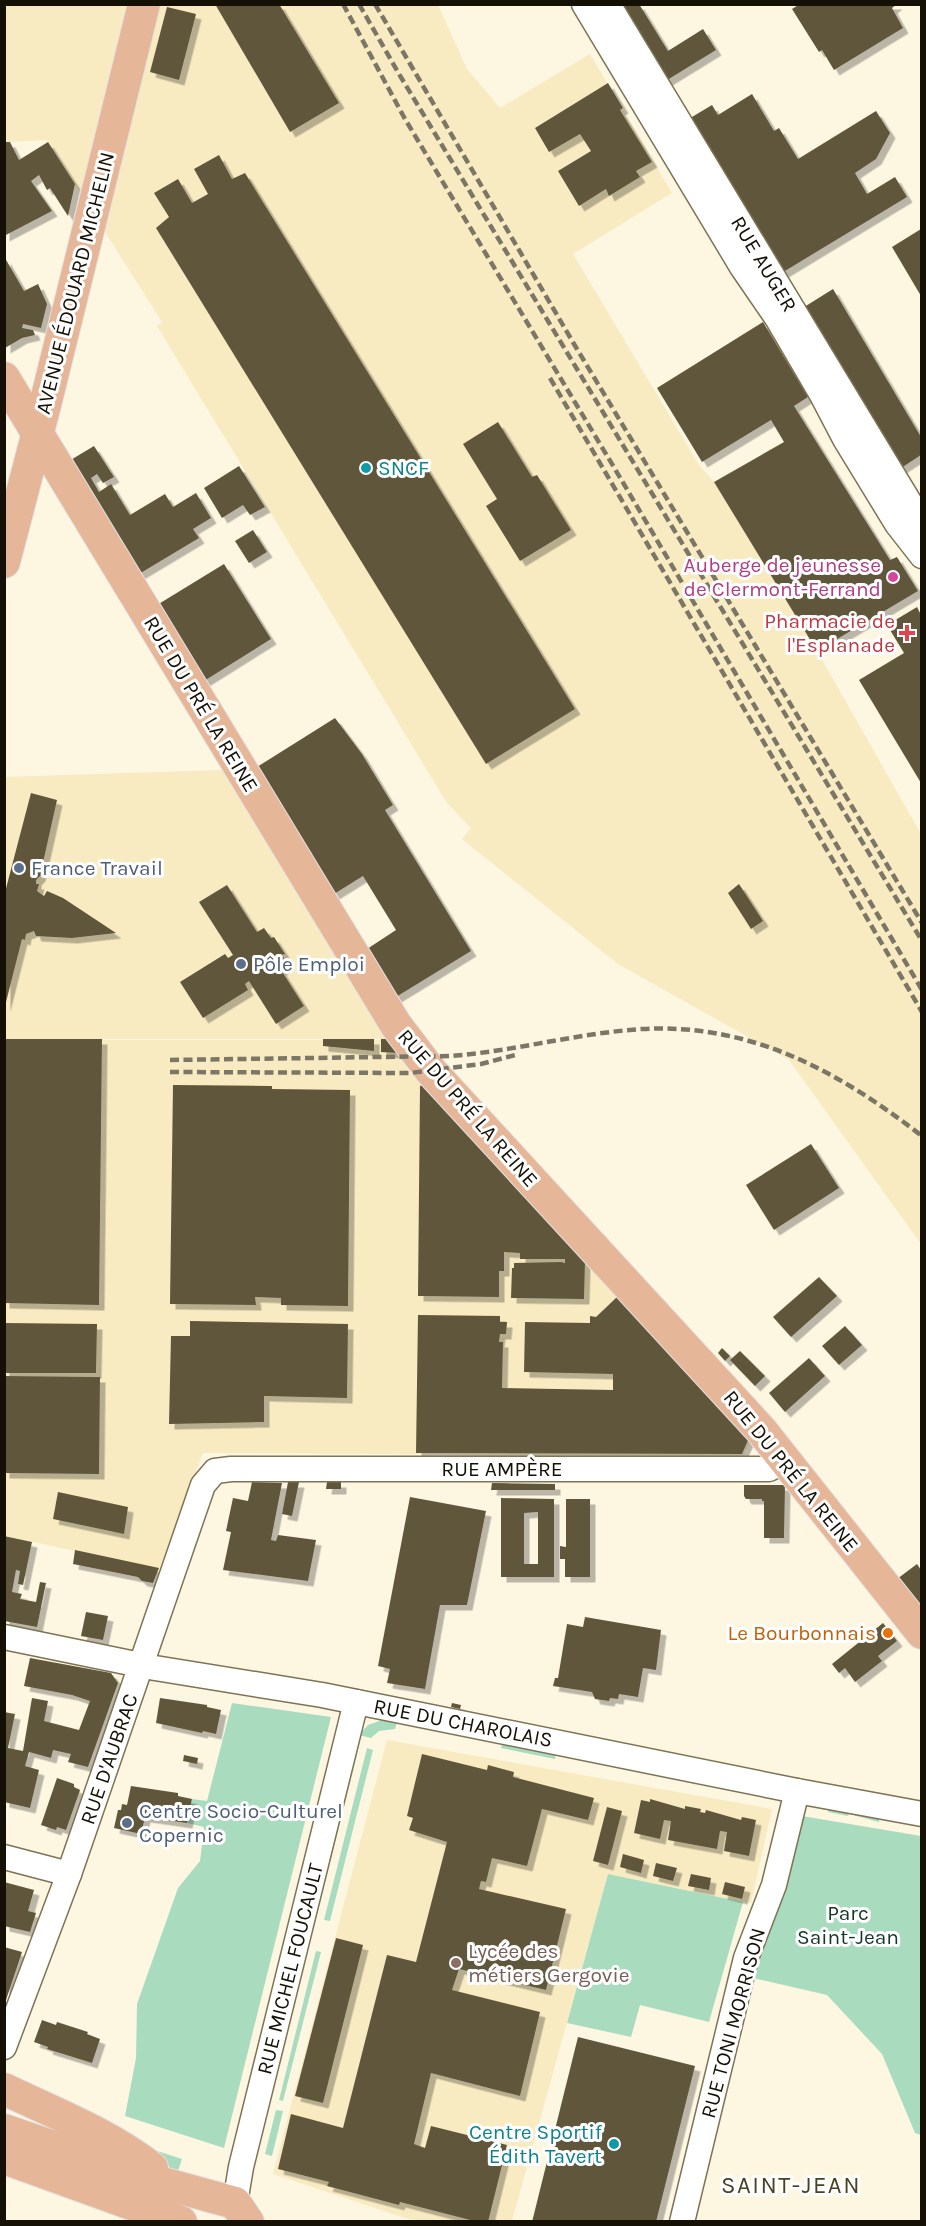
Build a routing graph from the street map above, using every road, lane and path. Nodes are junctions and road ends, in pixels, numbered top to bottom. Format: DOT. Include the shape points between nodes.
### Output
graph roads {
  1 [pos="144,4"];
  2 [pos="584,4"];
  3 [pos="608,4"];
  4 [pos="4,378"];
  5 [pos="38,433"];
  6 [pos="921,523"];
  7 [pos="921,556"];
  8 [pos="4,562"];
  9 [pos="787,1460"];
  10 [pos="215,1471"];
  11 [pos="921,1634"];
  12 [pos="4,1637"];
  13 [pos="141,1665"];
  14 [pos="356,1702"];
  15 [pos="797,1791"];
  16 [pos="921,1814"];
  17 [pos="4,1857"];
  18 [pos="69,1874"];
  19 [pos="4,2048"];
  20 [pos="4,2089"];
  21 [pos="4,2130"];
  22 [pos="4,2158"];
  23 [pos="165,2182"];
  24 [pos="238,2215"];
  25 [pos="182,2222"];
  26 [pos="682,2222"];
  1 -- 5 [label="main road, AVENUE ÉDOUARD MICHELIN"];
  2 -- 7 [label="street" via="742,267 777,318 885,505"];
  3 -- 6 [label="street, RUE AUGER"];
  4 -- 5 [label="main road, RUE DU PRÉ LA REINE"];
  5 -- 8 [label="main road, AVENUE ÉDOUARD MICHELIN"];
  5 -- 9 [label="main road, RUE DU PRÉ LA REINE" via="396,1025 431,1071"];
  9 -- 10 [label="street, RUE AMPÈRE" via="769,1469"];
  9 -- 11 [label="main road, RUE DU PRÉ LA REINE"];
  10 -- 13 [label="street, RUE D'AUBRAC" via="203,1485"];
  12 -- 13 [label="street, RUE DU CHAROLAIS"];
  13 -- 14 [label="street, RUE DU CHAROLAIS"];
  13 -- 18 [label="street, RUE D'AUBRAC"];
  14 -- 15 [label="street, RUE DU CHAROLAIS"];
  14 -- 24 [label="street, RUE MICHEL FOUCAULT" via="241,2166"];
  15 -- 16 [label="street, RUE DU CHAROLAIS"];
  15 -- 26 [label="street, RUE TONI MORRISON" via="774,1885 746,1958"];
  17 -- 18 [label="street"];
  18 -- 19 [label="street, RUE D'AUBRAC"];
  20 -- 23 [label="main road" via="130,2152"];
  21 -- 23 [label="main road"];
  22 -- 25 [label="main road"];
  23 -- 24 [label="main road"];
}
